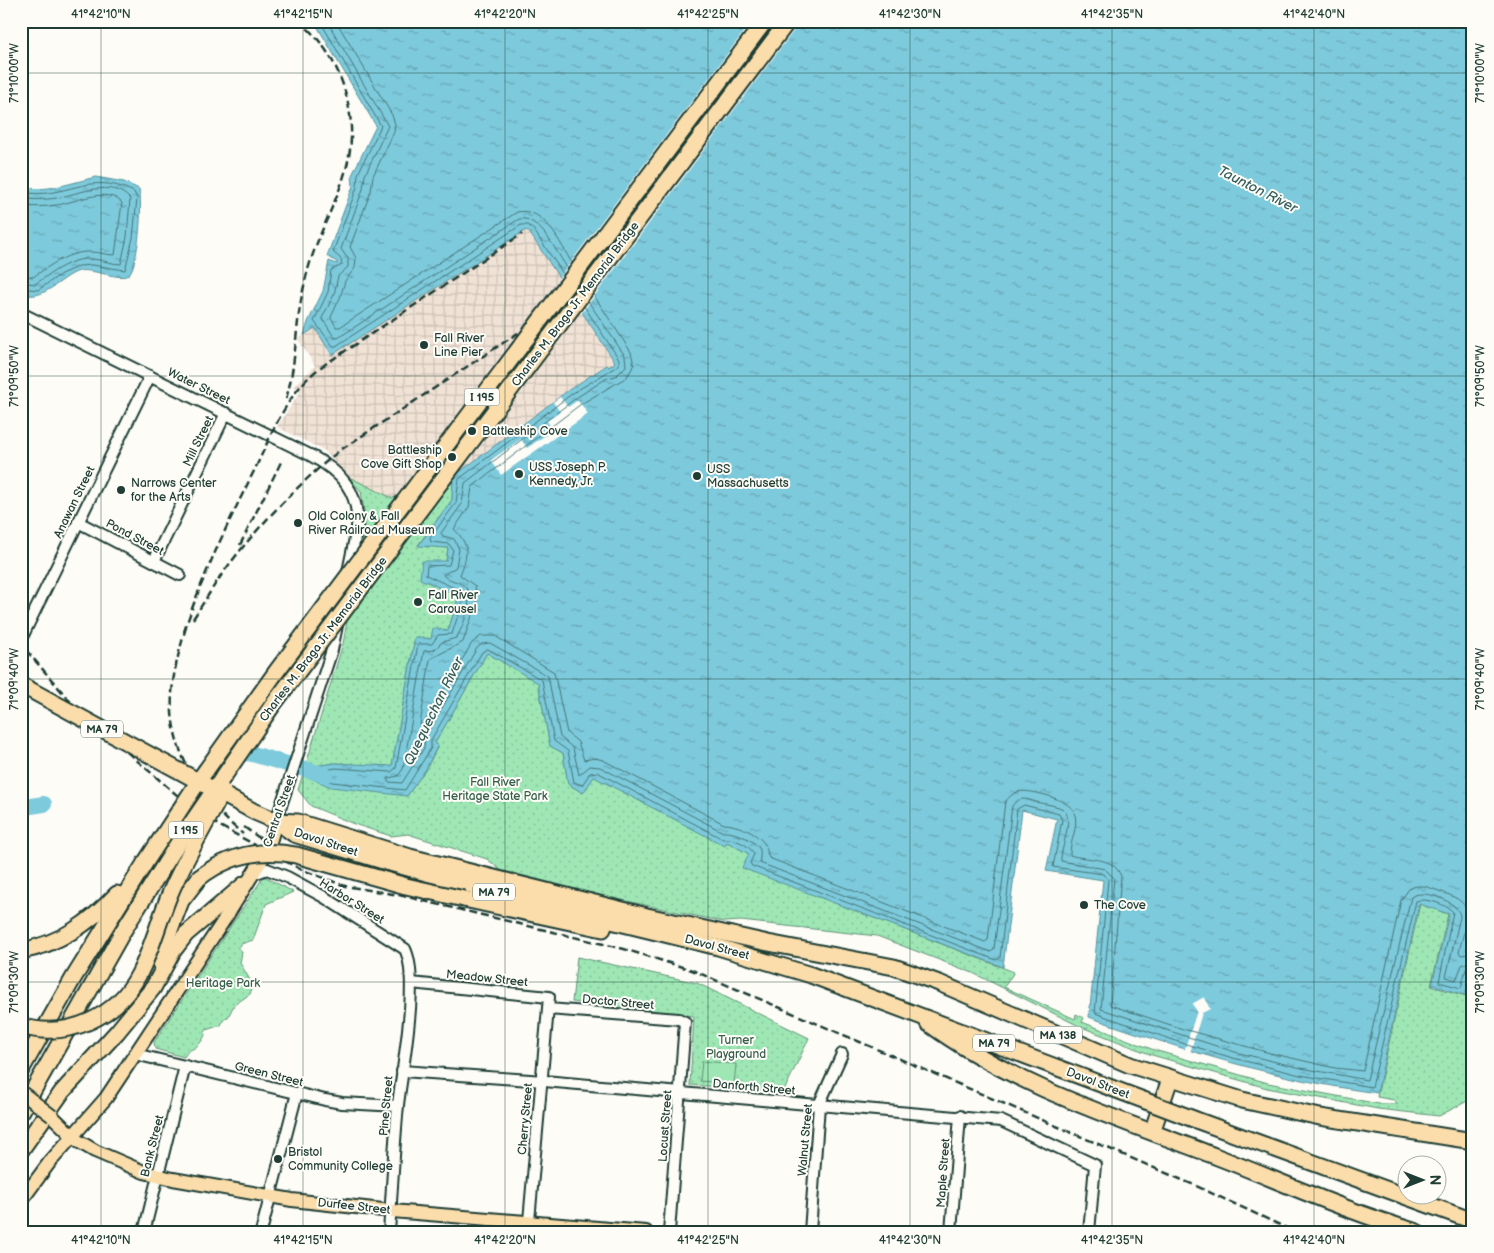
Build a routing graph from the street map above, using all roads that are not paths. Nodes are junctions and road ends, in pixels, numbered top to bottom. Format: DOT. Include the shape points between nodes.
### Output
graph roads {
  1 [pos="765,21"];
  2 [pos="788,21"];
  3 [pos="21,313"];
  4 [pos="150,376"];
  5 [pos="226,413"];
  6 [pos="354,496"];
  7 [pos="78,522"];
  8 [pos="154,561"];
  9 [pos="180,575"];
  10 [pos="23,636"];
  11 [pos="22,686"];
  12 [pos="254,732"];
  13 [pos="276,821"];
  14 [pos="248,880"];
  15 [pos="647,916"];
  16 [pos="102,918"];
  17 [pos="718,947"];
  18 [pos="21,951"];
  19 [pos="411,984"];
  20 [pos="548,1009"];
  21 [pos="912,1012"];
  22 [pos="125,1021"];
  23 [pos="685,1023"];
  24 [pos="21,1026"];
  25 [pos="135,1054"];
  26 [pos="842,1054"];
  27 [pos="185,1066"];
  28 [pos="21,1070"];
  29 [pos="402,1072"];
  30 [pos="1170,1078"];
  31 [pos="542,1081"];
  32 [pos="21,1092"];
  33 [pos="297,1093"];
  34 [pos="680,1094"];
  35 [pos="819,1105"];
  36 [pos="398,1106"];
  37 [pos="21,1112"];
  38 [pos="960,1116"];
  39 [pos="1152,1132"];
  40 [pos="73,1136"];
  41 [pos="1473,1141"];
  42 [pos="21,1150"];
  43 [pos="158,1176"];
  44 [pos="270,1196"];
  45 [pos="21,1200"];
  46 [pos="390,1210"];
  47 [pos="1473,1221"];
  48 [pos="528,1227"];
  49 [pos="144,1232"];
  50 [pos="261,1232"];
  51 [pos="389,1232"];
  52 [pos="646,1232"];
  53 [pos="669,1232"];
  54 [pos="810,1232"];
  55 [pos="952,1232"];
  56 [pos="1089,1232"];
  57 [pos="1417,1232"];
  1 -- 16 [label="highway, Charles M. Braga Jr. Memorial Bridge / I 195, bridge" via="276,672 144,863"];
  2 -- 12 [label="highway, Charles M. Braga Jr. Memorial Bridge / I 195, bridge"];
  3 -- 4 [label="street, Water Street"];
  4 -- 5 [label="street, Water Street"];
  4 -- 7 [label="street, Anawan Street"];
  5 -- 6 [label="street, Water Street" via="320,461 345,480"];
  5 -- 8 [label="street, Mill Street"];
  6 -- 13 [label="street, Central Street" via="356,528 332,650"];
  7 -- 8 [label="street, Pond Street"];
  7 -- 10 [label="street, Anawan Street"];
  8 -- 9 [label="street, Pond Street"];
  11 -- 13 [label="highway, MA 79, bridge"];
  12 -- 24 [label="highway, bridge" via="177,877 143,966 125,995 104,1014 80,1025 48,1030"];
  12 -- 37 [label="highway, Charles M. Braga Jr. Memorial Bridge / I 195, bridge" via="123,931"];
  13 -- 14 [label="main road, Central Street" via="264,856"];
  13 -- 15 [label="highway, Davol Street / MA 79" via="298,822 418,859"];
  13 -- 17 [label="highway, Davol Street / MA 79" via="294,834 406,867"];
  14 -- 19 [label="street, Harbor Street" via="267,870 324,897 405,949 411,967"];
  14 -- 22 [label="highway" via="186,934 153,988"];
  14 -- 25 [label="main road, Central Street"];
  15 -- 30 [label="highway, Davol Street / MA 138" via="902,969 1093,1050"];
  16 -- 18 [label="highway"];
  16 -- 28 [label="highway"];
  17 -- 21 [label="highway, Davol Street" via="838,984"];
  17 -- 22 [label="highway, bridge" via="671,943 464,899 278,852 241,856 215,866 198,878 181,901 159,960"];
  19 -- 20 [label="street, Meadow Street" via="549,997"];
  19 -- 29 [label="street, Pine Street"];
  20 -- 23 [label="street, Doctor Street"];
  20 -- 31 [label="street, Cherry Street"];
  21 -- 39 [label="highway" via="958,1045 1042,1090"];
  21 -- 47 [label="highway, Davol Street / MA 79, bridge"];
  22 -- 42 [label="highway" via="62,1092"];
  23 -- 34 [label="street, Locust Street"];
  25 -- 27 [label="street, Green Street"];
  25 -- 40 [label="main road, Central Street" via="102,1103"];
  26 -- 35 [label="street, Walnut Street"];
  27 -- 33 [label="street, Green Street"];
  27 -- 43 [label="street, Bank Street"];
  29 -- 31 [label="street, Danforth Street"];
  29 -- 36 [label="street, Pine Street"];
  30 -- 39 [label="highway"];
  30 -- 41 [label="highway, Davol Street / MA 138" via="1242,1100 1304,1114"];
  31 -- 34 [label="street, Danforth Street"];
  31 -- 48 [label="street, Cherry Street"];
  32 -- 40 [label="main road, Durfee Street, bridge"];
  33 -- 36 [label="street, Green Street" via="342,1103"];
  33 -- 44 [label="street"];
  34 -- 35 [label="street, Danforth Street"];
  34 -- 53 [label="street, Locust Street"];
  35 -- 38 [label="street, Danforth Street"];
  35 -- 54 [label="street, Walnut Street"];
  36 -- 46 [label="street, Pine Street"];
  38 -- 55 [label="street, Maple Street"];
  38 -- 56 [label="street, Danforth Street" via="1001,1121 1094,1165"];
  39 -- 57 [label="highway"];
  40 -- 43 [label="main road, Durfee Street" via="111,1159"];
  40 -- 45 [label="main road, Central Street"];
  43 -- 44 [label="main road, Durfee Street"];
  43 -- 49 [label="street, Bank Street"];
  44 -- 46 [label="main road, Durfee Street"];
  44 -- 50 [label="street"];
  46 -- 48 [label="main road, Durfee Street"];
  46 -- 51 [label="street, Pine Street"];
  48 -- 52 [label="main road, Durfee Street"];
}
